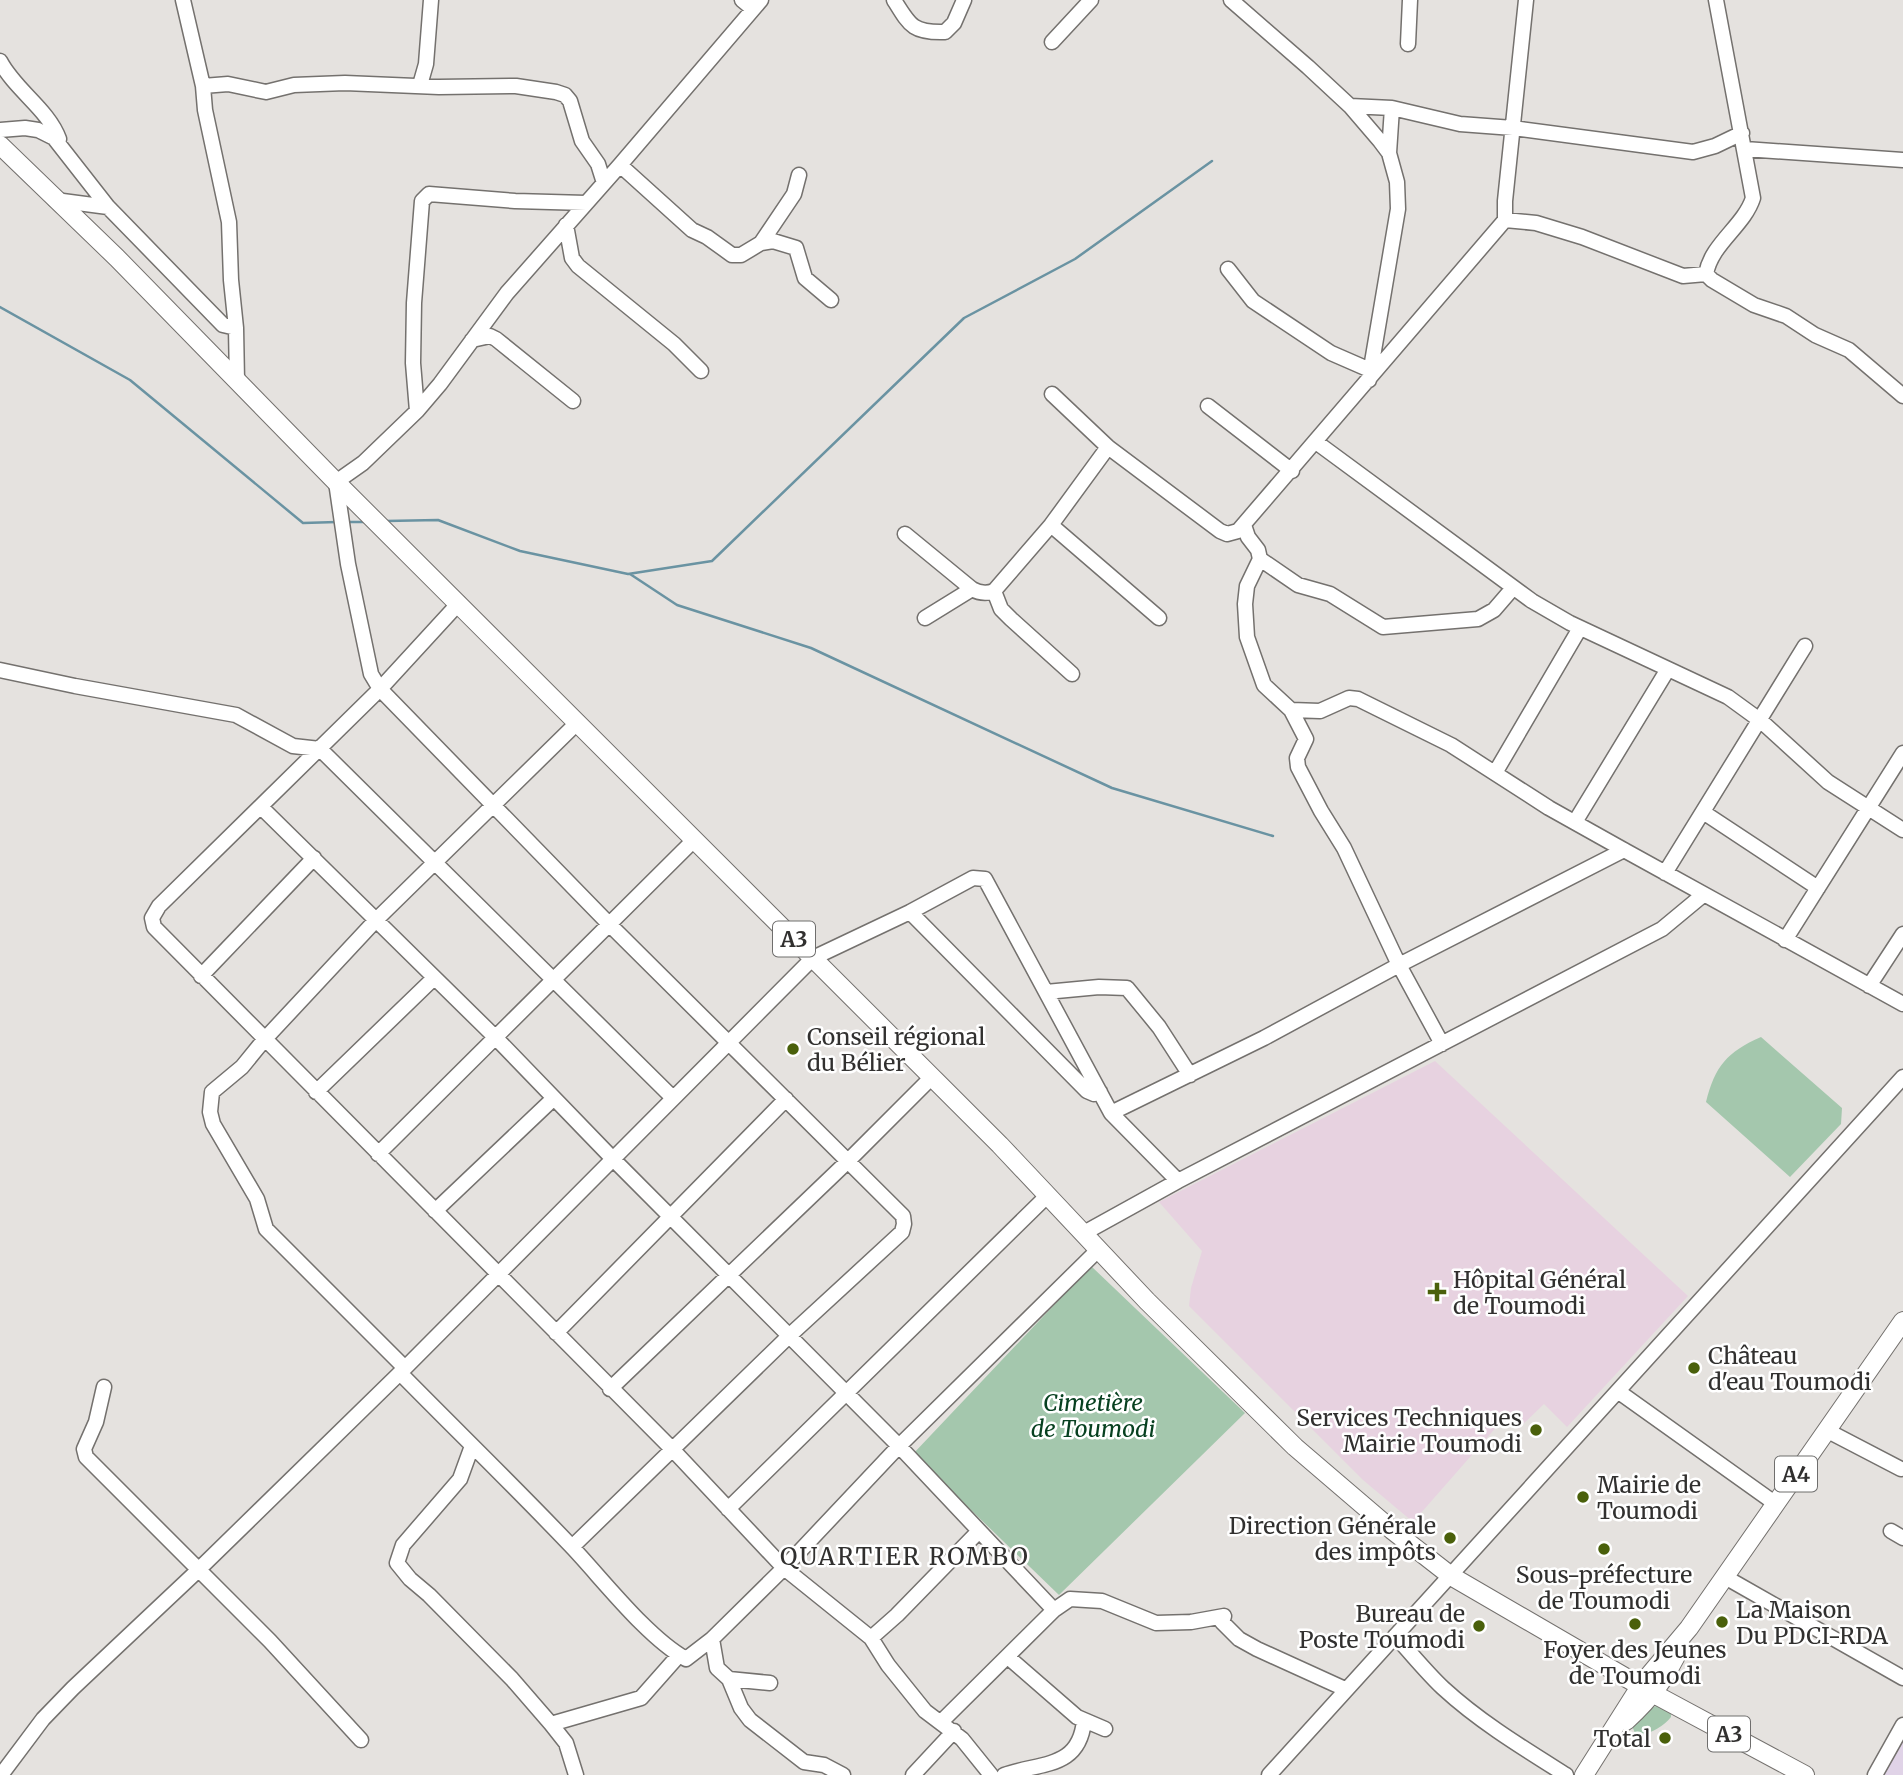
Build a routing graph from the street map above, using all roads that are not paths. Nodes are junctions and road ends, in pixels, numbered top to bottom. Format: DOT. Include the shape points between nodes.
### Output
graph roads {
  1 [pos="183,0"];
  2 [pos="431,0"];
  3 [pos="894,0"];
  4 [pos="964,0"];
  5 [pos="1091,0"];
  6 [pos="1231,0"];
  7 [pos="1410,0"];
  8 [pos="1527,0"];
  9 [pos="1716,0"];
  10 [pos="752,3"];
  11 [pos="1052,42"];
  12 [pos="1408,44"];
  13 [pos="0,61"];
  14 [pos="420,85"];
  15 [pos="203,86"];
  16 [pos="1350,106"];
  17 [pos="1392,108"];
  18 [pos="1513,128"];
  19 [pos="0,130"];
  20 [pos="1742,133"];
  21 [pos="61,144"];
  22 [pos="0,145"];
  23 [pos="1745,149"];
  24 [pos="1389,153"];
  25 [pos="1903,160"];
  26 [pos="620,166"];
  27 [pos="799,175"];
  28 [pos="604,183"];
  29 [pos="55,200"];
  30 [pos="586,203"];
  31 [pos="108,207"];
  32 [pos="1505,220"];
  33 [pos="566,225"];
  34 [pos="761,243"];
  35 [pos="1228,269"];
  36 [pos="1706,274"];
  37 [pos="831,300"];
  38 [pos="236,328"];
  39 [pos="472,340"];
  40 [pos="701,371"];
  41 [pos="1369,376"];
  42 [pos="237,381"];
  43 [pos="1052,394"];
  44 [pos="1903,396"];
  45 [pos="573,401"];
  46 [pos="1209,406"];
  47 [pos="417,411"];
  48 [pos="1316,442"];
  49 [pos="1108,446"];
  50 [pos="1292,471"];
  51 [pos="336,482"];
  52 [pos="1051,524"];
  53 [pos="1244,525"];
  54 [pos="905,534"];
  55 [pos="1260,559"];
  56 [pos="1513,588"];
  57 [pos="972,589"];
  58 [pos="994,591"];
  59 [pos="459,603"];
  60 [pos="925,618"];
  61 [pos="1159,618"];
  62 [pos="1580,628"];
  63 [pos="1805,646"];
  64 [pos="1668,669"];
  65 [pos="0,670"];
  66 [pos="1072,674"];
  67 [pos="380,689"];
  68 [pos="1290,710"];
  69 [pos="1761,720"];
  70 [pos="578,722"];
  71 [pos="320,749"];
  72 [pos="1903,753"];
  73 [pos="1495,773"];
  74 [pos="494,804"];
  75 [pos="1868,806"];
  76 [pos="261,807"];
  77 [pos="1703,812"];
  78 [pos="1575,822"];
  79 [pos="1903,830"];
  80 [pos="694,840"];
  81 [pos="1624,850"];
  82 [pos="314,858"];
  83 [pos="435,863"];
  84 [pos="1665,873"];
  85 [pos="1818,888"];
  86 [pos="1703,895"];
  87 [pos="910,912"];
  88 [pos="376,920"];
  89 [pos="608,923"];
  90 [pos="1903,934"];
  91 [pos="1785,940"];
  92 [pos="813,958"];
  93 [pos="1399,965"];
  94 [pos="201,976"];
  95 [pos="434,978"];
  96 [pos="553,979"];
  97 [pos="1869,986"];
  98 [pos="1046,992"];
  99 [pos="1903,1004"];
  100 [pos="495,1037"];
  101 [pos="264,1040"];
  102 [pos="729,1042"];
  103 [pos="1442,1044"];
  104 [pos="1190,1075"];
  105 [pos="932,1077"];
  106 [pos="1903,1077"];
  107 [pos="316,1092"];
  108 [pos="1100,1092"];
  109 [pos="554,1098"];
  110 [pos="673,1098"];
  111 [pos="786,1099"];
  112 [pos="1111,1113"];
  113 [pos="378,1154"];
  114 [pos="613,1160"];
  115 [pos="848,1161"];
  116 [pos="1178,1181"];
  117 [pos="1048,1196"];
  118 [pos="435,1212"];
  119 [pos="670,1217"];
  120 [pos="1084,1233"];
  121 [pos="1098,1250"];
  122 [pos="498,1274"];
  123 [pos="729,1276"];
  124 [pos="1903,1321"];
  125 [pos="556,1333"];
  126 [pos="789,1336"];
  127 [pos="402,1370"];
  128 [pos="104,1387"];
  129 [pos="610,1389"];
  130 [pos="1619,1392"];
  131 [pos="846,1393"];
  132 [pos="1826,1430"];
  133 [pos="472,1446"];
  134 [pos="899,1446"];
  135 [pos="673,1450"];
  136 [pos="1901,1469"];
  137 [pos="1776,1504"];
  138 [pos="728,1509"];
  139 [pos="978,1532"];
  140 [pos="572,1547"];
  141 [pos="784,1568"];
  142 [pos="199,1569"];
  143 [pos="1451,1576"];
  144 [pos="1725,1577"];
  145 [pos="1055,1610"];
  146 [pos="1395,1636"];
  147 [pos="871,1638"];
  148 [pos="712,1639"];
  149 [pos="679,1655"];
  150 [pos="1008,1657"];
  151 [pos="1903,1678"];
  152 [pos="729,1679"];
  153 [pos="770,1683"];
  154 [pos="1345,1689"];
  155 [pos="1647,1689"];
  156 [pos="1084,1721"];
  157 [pos="941,1722"];
  158 [pos="551,1724"];
  159 [pos="1903,1725"];
  160 [pos="1105,1729"];
  161 [pos="954,1731"];
  162 [pos="361,1740"];
  163 [pos="5,1770"];
  164 [pos="1039,1770"];
  165 [pos="576,1775"];
  166 [pos="843,1775"];
  167 [pos="913,1775"];
  168 [pos="991,1775"];
  169 [pos="1004,1775"];
  170 [pos="1269,1775"];
  171 [pos="1566,1775"];
  172 [pos="1584,1775"];
  173 [pos="1805,1775"];
  174 [pos="1875,1775"];
  1 -- 15 [label="street"];
  2 -- 14 [label="street"];
  3 -- 4 [label="street" via="913,28 946,32"];
  5 -- 11 [label="street"];
  6 -- 16 [label="street"];
  7 -- 12 [label="street"];
  8 -- 18 [label="street"];
  9 -- 20 [label="street"];
  10 -- 26 [label="street"];
  13 -- 21 [label="street" via="53,127"];
  14 -- 15 [label="street" via="294,85 266,92 229,84"];
  14 -- 28 [label="street" via="516,86 565,95"];
  15 -- 38 [label="street" via="229,222"];
  16 -- 17 [label="street"];
  16 -- 24 [label="street"];
  17 -- 18 [label="street" via="1460,124"];
  17 -- 24 [label="street"];
  18 -- 20 [label="street" via="1693,152"];
  18 -- 32 [label="street"];
  19 -- 21 [label="street" via="38,130"];
  20 -- 23 [label="street"];
  21 -- 31 [label="street"];
  22 -- 29 [label="main road, A3"];
  23 -- 25 [label="street"];
  23 -- 36 [label="street" via="1753,189 1750,207 1710,259"];
  24 -- 41 [label="street" via="1398,209"];
  26 -- 28 [label="street"];
  26 -- 34 [label="street" via="692,230 732,254 741,255"];
  27 -- 34 [label="street" via="794,194"];
  28 -- 30 [label="street"];
  29 -- 31 [label="street"];
  29 -- 42 [label="main road, A3"];
  30 -- 33 [label="street"];
  30 -- 47 [label="street" via="429,194 422,201 414,303"];
  31 -- 38 [label="street" via="223,325"];
  32 -- 36 [label="street" via="1536,223 1582,237 1684,276"];
  32 -- 41 [label="street"];
  33 -- 39 [label="street"];
  33 -- 40 [label="street" via="572,258 578,266"];
  34 -- 37 [label="street" via="773,241 796,248 805,278"];
  35 -- 41 [label="street" via="1253,301"];
  36 -- 44 [label="street" via="1754,305 1786,316 1854,353"];
  38 -- 42 [label="street"];
  39 -- 45 [label="street" via="496,339"];
  39 -- 47 [label="street"];
  41 -- 48 [label="street"];
  42 -- 51 [label="main road, A3"];
  43 -- 49 [label="street"];
  46 -- 50 [label="street"];
  47 -- 51 [label="street" via="363,463"];
  48 -- 50 [label="street"];
  48 -- 56 [label="street"];
  49 -- 52 [label="street"];
  49 -- 53 [label="street" via="1220,531 1233,534"];
  50 -- 53 [label="street"];
  51 -- 59 [label="main road, A3"];
  51 -- 67 [label="street" via="371,674"];
  52 -- 58 [label="street"];
  52 -- 61 [label="street"];
  53 -- 55 [label="street"];
  54 -- 57 [label="street"];
  55 -- 56 [label="street" via="1298,585 1330,594 1383,627 1488,616"];
  55 -- 68 [label="street" via="1247,586 1247,637 1264,685"];
  56 -- 62 [label="street"];
  57 -- 58 [label="street"];
  57 -- 60 [label="street"];
  58 -- 66 [label="street" via="1010,619"];
  59 -- 67 [label="street"];
  59 -- 70 [label="main road, A3"];
  62 -- 64 [label="street"];
  62 -- 73 [label="street"];
  63 -- 69 [label="street"];
  64 -- 69 [label="street" via="1728,697"];
  64 -- 78 [label="street"];
  65 -- 71 [label="street" via="236,715 293,746"];
  67 -- 71 [label="street"];
  67 -- 74 [label="street"];
  68 -- 73 [label="street" via="1321,711 1349,698 1358,699 1451,745"];
  68 -- 93 [label="street" via="1306,738 1298,766 1344,848"];
  69 -- 75 [label="street" via="1828,782"];
  69 -- 77 [label="street"];
  70 -- 74 [label="street"];
  70 -- 80 [label="main road, A3"];
  71 -- 76 [label="street"];
  71 -- 83 [label="street"];
  72 -- 75 [label="street"];
  73 -- 78 [label="street"];
  74 -- 83 [label="street"];
  74 -- 89 [label="street"];
  75 -- 79 [label="street"];
  75 -- 85 [label="street"];
  76 -- 82 [label="street"];
  76 -- 94 [label="street" via="152,918 153,927"];
  77 -- 84 [label="street"];
  77 -- 85 [label="street"];
  78 -- 81 [label="street"];
  80 -- 89 [label="street"];
  80 -- 92 [label="main road, A3"];
  81 -- 84 [label="street"];
  81 -- 93 [label="street"];
  82 -- 88 [label="street"];
  82 -- 94 [label="street"];
  83 -- 88 [label="street"];
  83 -- 96 [label="street"];
  84 -- 86 [label="street"];
  85 -- 91 [label="street"];
  86 -- 91 [label="street"];
  86 -- 103 [label="street" via="1662,929"];
  87 -- 92 [label="street"];
  87 -- 98 [label="street" via="974,878 985,880"];
  87 -- 108 [label="street" via="1087,1091"];
  88 -- 95 [label="street"];
  88 -- 101 [label="street"];
  89 -- 96 [label="street"];
  89 -- 102 [label="street"];
  90 -- 97 [label="street"];
  91 -- 97 [label="street"];
  92 -- 102 [label="street"];
  92 -- 105 [label="main road, A3"];
  93 -- 103 [label="street"];
  93 -- 104 [label="street"];
  94 -- 101 [label="street"];
  95 -- 100 [label="street"];
  95 -- 107 [label="street"];
  96 -- 100 [label="street"];
  96 -- 110 [label="street"];
  97 -- 99 [label="street"];
  98 -- 104 [label="street" via="1127,988"];
  98 -- 108 [label="street"];
  100 -- 109 [label="street"];
  100 -- 113 [label="street"];
  101 -- 107 [label="street"];
  101 -- 127 [label="street" via="242,1067 212,1092 213,1124 257,1199 266,1228"];
  102 -- 110 [label="street"];
  102 -- 111 [label="street"];
  103 -- 116 [label="street"];
  104 -- 112 [label="street"];
  105 -- 115 [label="street"];
  105 -- 117 [label="main road, A3"];
  106 -- 130 [label="street"];
  107 -- 113 [label="street"];
  108 -- 112 [label="street"];
  109 -- 114 [label="street"];
  109 -- 118 [label="street"];
  110 -- 114 [label="street"];
  111 -- 115 [label="street"];
  111 -- 119 [label="street"];
  112 -- 116 [label="street"];
  113 -- 118 [label="street"];
  114 -- 119 [label="street"];
  114 -- 122 [label="street"];
  115 -- 123 [label="street"];
  115 -- 126 [label="street" via="903,1216 902,1232"];
  116 -- 120 [label="street"];
  117 -- 120 [label="main road, A3"];
  117 -- 131 [label="street"];
  118 -- 122 [label="street"];
  119 -- 123 [label="street"];
  119 -- 125 [label="street"];
  120 -- 121 [label="main road, A3"];
  121 -- 134 [label="street"];
  121 -- 143 [label="main road, A3" via="1295,1447"];
  122 -- 125 [label="street"];
  122 -- 127 [label="street"];
  123 -- 126 [label="street"];
  123 -- 129 [label="street"];
  124 -- 132 [label="main road, A4"];
  125 -- 129 [label="street"];
  126 -- 131 [label="street"];
  126 -- 135 [label="street"];
  127 -- 133 [label="street"];
  127 -- 142 [label="street"];
  128 -- 142 [label="street" via="84,1449 86,1457"];
  129 -- 135 [label="street"];
  130 -- 137 [label="street"];
  130 -- 143 [label="street"];
  131 -- 134 [label="street"];
  131 -- 138 [label="street"];
  132 -- 136 [label="street"];
  132 -- 137 [label="main road, A4"];
  133 -- 140 [label="street"];
  133 -- 158 [label="street" via="460,1479 403,1545 397,1563"];
  134 -- 139 [label="street"];
  134 -- 141 [label="street"];
  135 -- 138 [label="street"];
  135 -- 140 [label="street"];
  137 -- 144 [label="main road, A4"];
  138 -- 141 [label="street"];
  139 -- 145 [label="street"];
  139 -- 147 [label="street"];
  140 -- 149 [label="street"];
  141 -- 147 [label="street"];
  141 -- 148 [label="street"];
  142 -- 162 [label="street"];
  142 -- 163 [label="street" via="43,1718"];
  143 -- 146 [label="street"];
  143 -- 155 [label="main road, A3"];
  144 -- 151 [label="street"];
  144 -- 155 [label="main road, A4" via="1689,1628 1669,1671"];
  145 -- 150 [label="street"];
  145 -- 154 [label="street" via="1070,1599 1102,1601 1156,1623 1224,1616 1222,1622 1239,1639"];
  146 -- 154 [label="street"];
  146 -- 171 [label="street" via="1467,1708"];
  147 -- 157 [label="street" via="925,1711"];
  148 -- 149 [label="street" via="686,1659"];
  148 -- 152 [label="street" via="717,1668"];
  149 -- 158 [label="street" via="641,1698"];
  150 -- 156 [label="street"];
  150 -- 157 [label="street"];
  152 -- 153 [label="street"];
  152 -- 166 [label="street" via="745,1714 771,1738 804,1762"];
  154 -- 170 [label="street"];
  155 -- 172 [label="main road, A4"];
  155 -- 173 [label="main road, A3"];
  156 -- 160 [label="street"];
  156 -- 164 [label="street" via="1080,1741 1073,1749"];
  157 -- 161 [label="street"];
  158 -- 165 [label="street" via="566,1743"];
  159 -- 174 [label="street"];
  161 -- 167 [label="street"];
  161 -- 168 [label="street"];
  164 -- 169 [label="street"];
}
